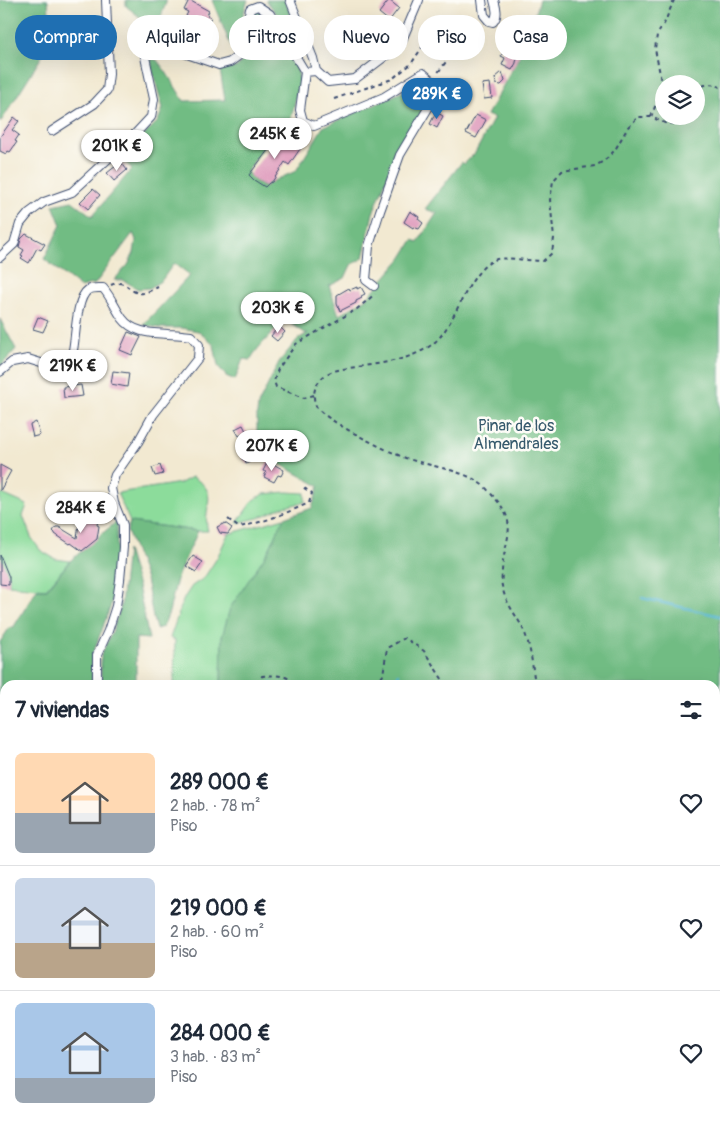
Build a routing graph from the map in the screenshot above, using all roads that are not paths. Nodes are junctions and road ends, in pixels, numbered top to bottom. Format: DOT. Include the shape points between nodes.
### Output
graph roads {
  1 [pos="106,0"];
  2 [pos="290,0"];
  3 [pos="420,0"];
  4 [pos="482,0"];
  5 [pos="494,0"];
  6 [pos="316,71"];
  7 [pos="305,72"];
  8 [pos="52,131"];
  9 [pos="0,257"];
  10 [pos="374,286"];
  11 [pos="0,372"];
  12 [pos="97,680"];
  1 -- 8 [label="street" via="108,90 94,104"];
  2 -- 6 [label="street"];
  3 -- 6 [label="street" via="400,45 355,79 328,82"];
  4 -- 5 [label="street" via="484,15 493,22 497,9"];
  6 -- 7 [label="street"];
  7 -- 9 [label="street" via="270,14 258,6 250,9 241,54 230,62 219,65 181,52 161,38 150,43 145,57 154,99 151,117 72,192 44,202 29,213 20,224 14,244"];
  7 -- 10 [label="street" via="300,110 303,121 314,126 384,97 423,73 432,85 430,105 400,155 369,246 366,280"];
  11 -- 12 [label="street" via="12,362 28,359 57,368 67,364 73,352 81,300 87,290 96,288 103,288 109,294 123,320 133,328 148,333 191,336 199,345 198,358 153,415 115,475 111,488 123,525 123,547 116,606 96,655"];
}
